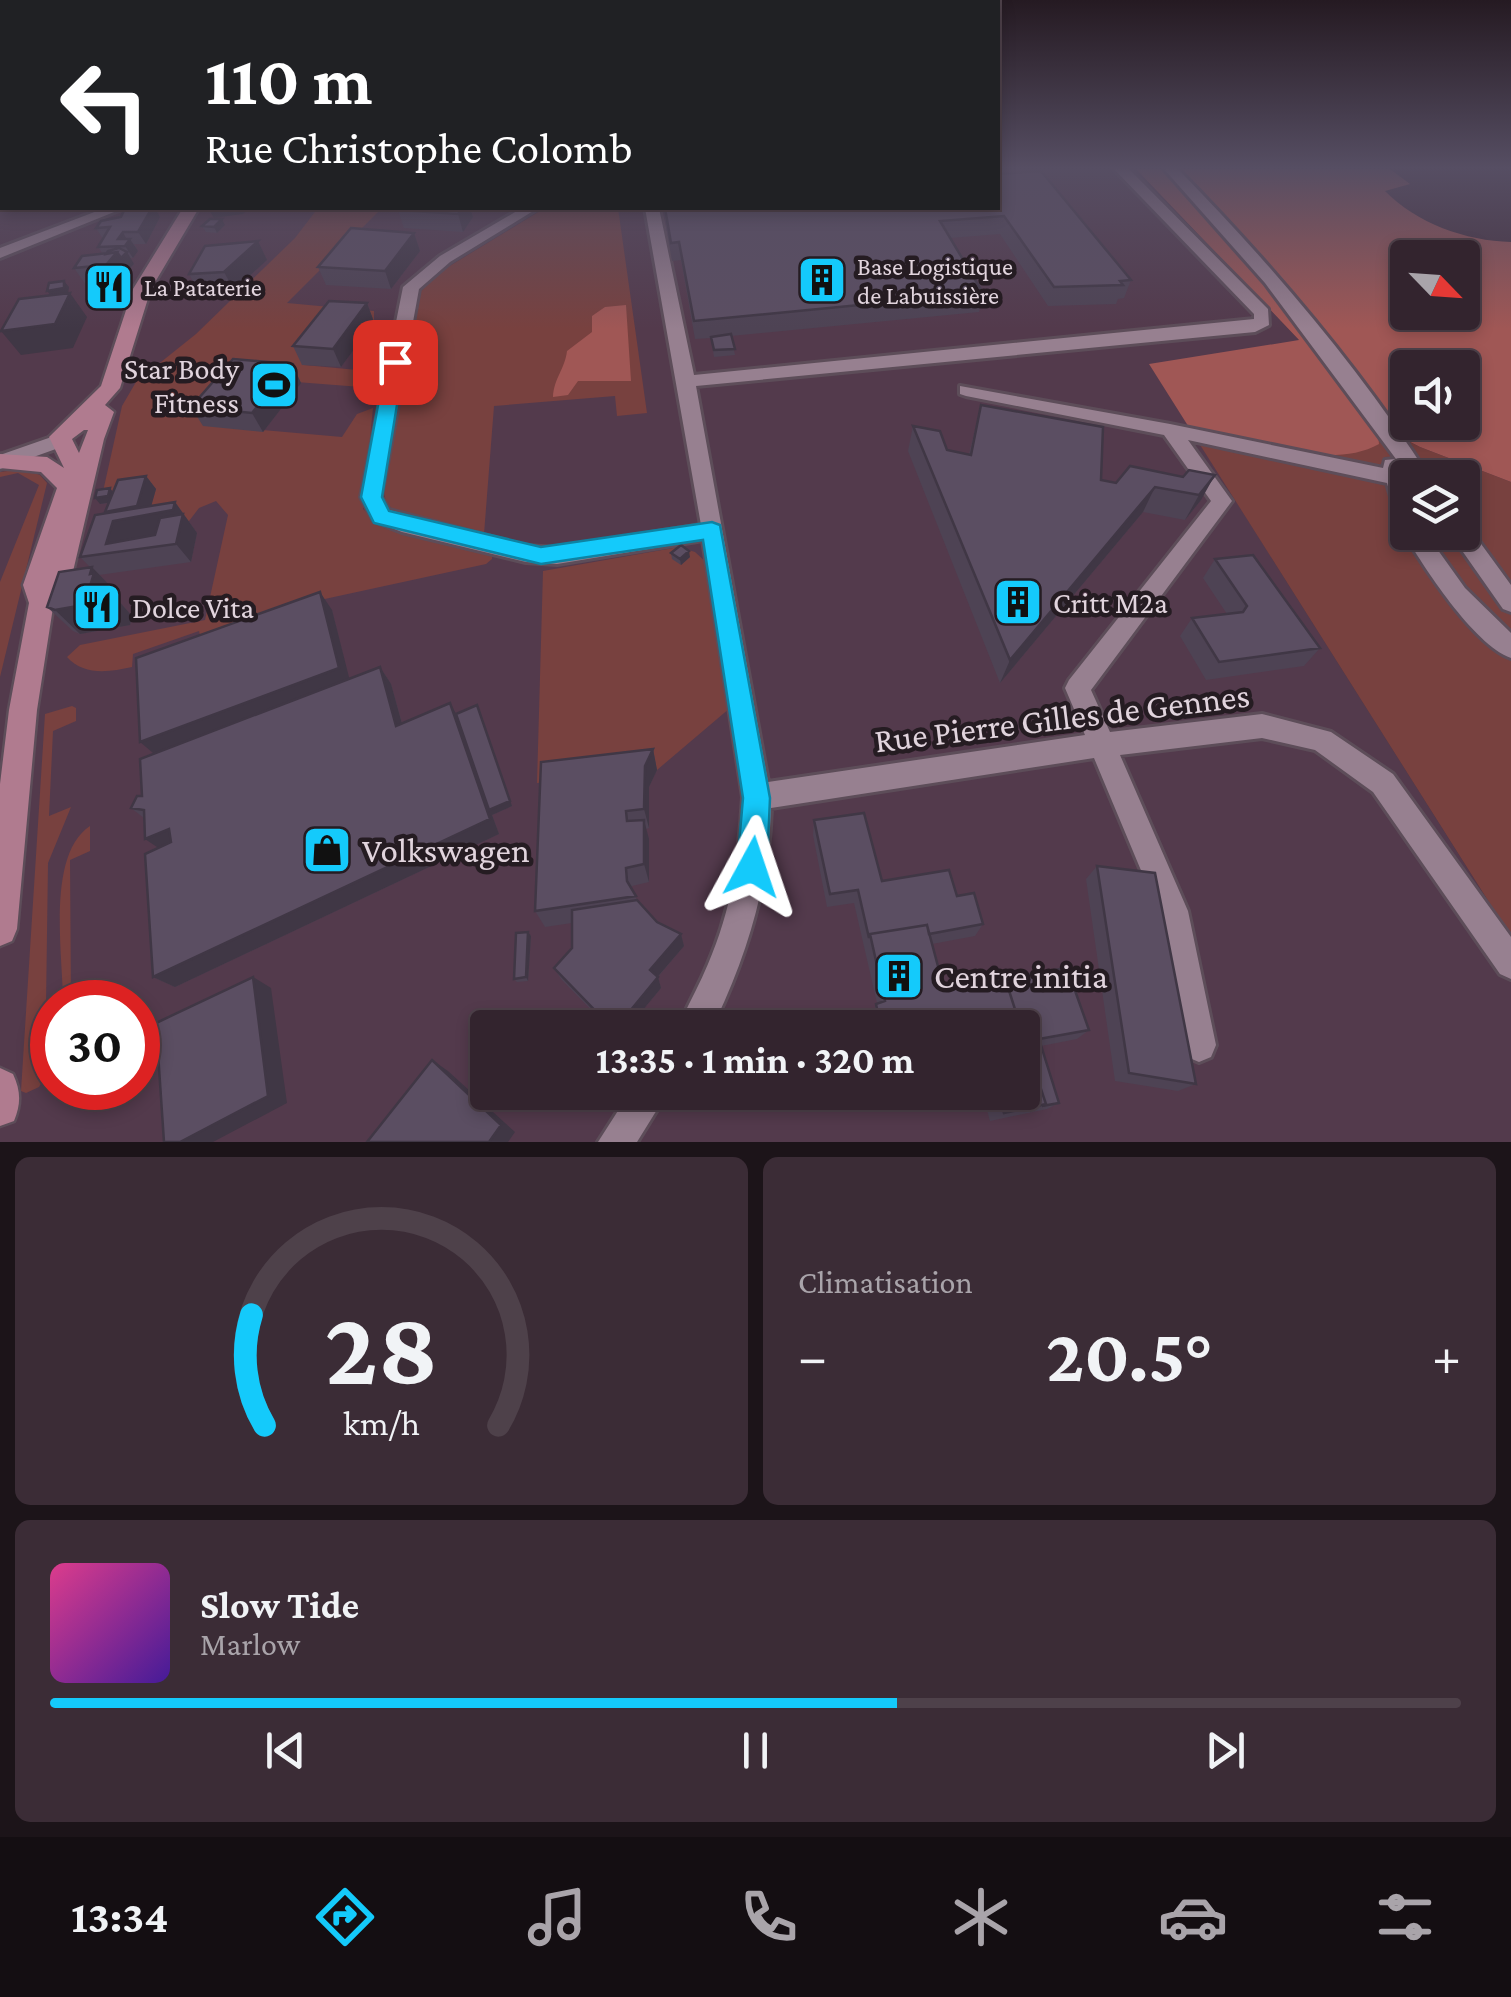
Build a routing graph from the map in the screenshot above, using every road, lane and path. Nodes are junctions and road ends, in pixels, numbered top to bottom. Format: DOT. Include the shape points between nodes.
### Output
graph roads {
  1 [pos="80,222"];
  2 [pos="182,222"];
  3 [pos="507,222"];
  4 [pos="655,222"];
  5 [pos="1173,222"];
  6 [pos="1220,222"];
  7 [pos="0,253"];
  8 [pos="685,381"];
  9 [pos="966,390"];
  10 [pos="1384,427"];
  11 [pos="1170,430"];
  12 [pos="78,434"];
  13 [pos="1391,460"];
  14 [pos="1407,460"];
  15 [pos="0,461"];
  16 [pos="1390,477"];
  17 [pos="70,486"];
  18 [pos="712,530"];
  19 [pos="1424,550"];
  20 [pos="1473,550"];
  21 [pos="41,598"];
  22 [pos="1511,602"];
  23 [pos="1511,648"];
  24 [pos="1100,746"];
  25 [pos="756,798"];
  26 [pos="0,930"];
  27 [pos="1511,963"];
  28 [pos="702,1010"];
  29 [pos="1200,1045"];
  30 [pos="0,1087"];
  31 [pos="0,1107"];
  32 [pos="638,1110"];
  33 [pos="616,1142"];
  1 -- 7 [label="street"];
  2 -- 12 [label="main road" via="142,289 110,388"];
  3 -- 18 [label="street" via="411,287 374,508 402,524 541,556"];
  4 -- 8 [label="street"];
  5 -- 8 [label="street" via="1262,313 1263,322"];
  6 -- 10 [label="street"];
  8 -- 18 [label="street"];
  9 -- 11 [label="street"];
  10 -- 13 [label="street"];
  10 -- 14 [label="street"];
  11 -- 16 [label="street"];
  11 -- 24 [label="street" via="1222,501 1078,688"];
  12 -- 15 [label="street"];
  12 -- 17 [label="main road"];
  12 -- 21 [label="main road" via="58,580"];
  15 -- 17 [label="main road" via="48,464"];
  17 -- 21 [label="main road" via="36,585"];
  18 -- 25 [label="street"];
  19 -- 23 [label="street" via="1466,609"];
  20 -- 22 [label="street"];
  21 -- 26 [label="main road"];
  24 -- 25 [label="street, Rue Pierre Gilles de Gennes"];
  24 -- 27 [label="street, Rue Pierre Gilles de Gennes" via="1262,726 1322,740 1384,783"];
  24 -- 29 [label="street" via="1173,910"];
  25 -- 28 [label="street" via="757,833 744,902"];
  30 -- 31 [label="main road"];
  32 -- 33 [label="street"];
}
